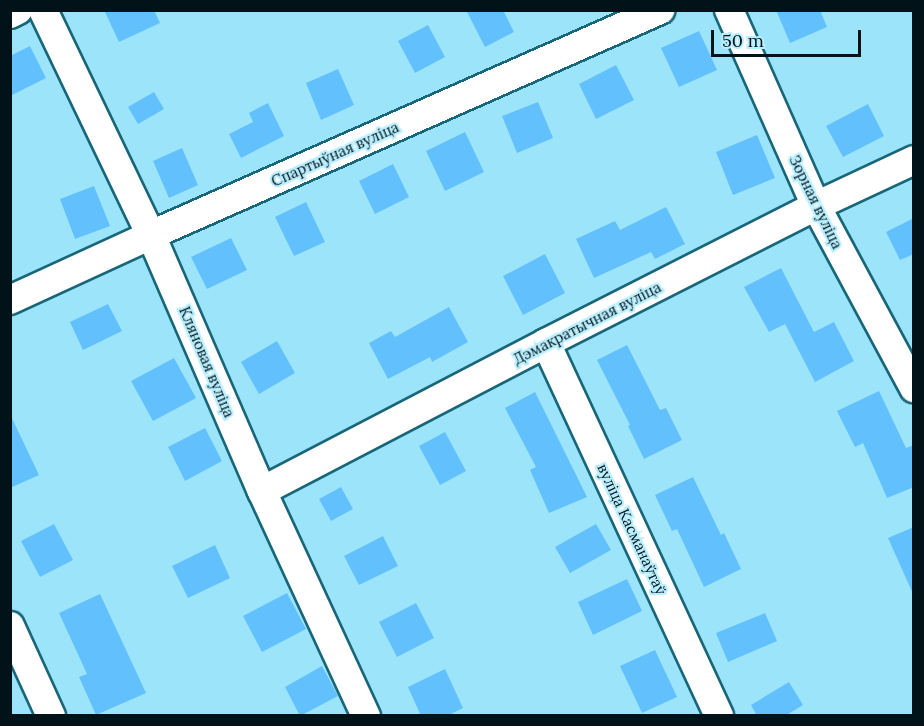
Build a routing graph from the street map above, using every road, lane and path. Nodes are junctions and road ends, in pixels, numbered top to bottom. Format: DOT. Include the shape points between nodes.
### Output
graph roads {
  1 [pos="18,10"];
  2 [pos="43,10"];
  3 [pos="660,10"];
  4 [pos="729,10"];
  5 [pos="10,14"];
  6 [pos="914,160"];
  7 [pos="816,206"];
  8 [pos="151,235"];
  9 [pos="10,300"];
  10 [pos="546,343"];
  11 [pos="914,388"];
  12 [pos="262,491"];
  13 [pos="10,626"];
  14 [pos="51,716"];
  15 [pos="366,716"];
  16 [pos="719,716"];
  1 -- 5 [label="street"];
  2 -- 8 [label="street, Кляновая вуліца"];
  3 -- 8 [label="street, Спартыўная вуліца"];
  4 -- 7 [label="street, Зорная вуліца"];
  6 -- 7 [label="street, Дэмакратычная вуліца"];
  7 -- 10 [label="street, Дэмакратычная вуліца"];
  7 -- 11 [label="street, Зорная вуліца"];
  8 -- 9 [label="street, Спартыўная вуліца"];
  8 -- 12 [label="street, Кляновая вуліца"];
  10 -- 12 [label="street, Дэмакратычная вуліца"];
  10 -- 16 [label="street, вуліца Касманаўтаў"];
  12 -- 15 [label="street, Кляновая вуліца"];
  13 -- 14 [label="street"];
}
